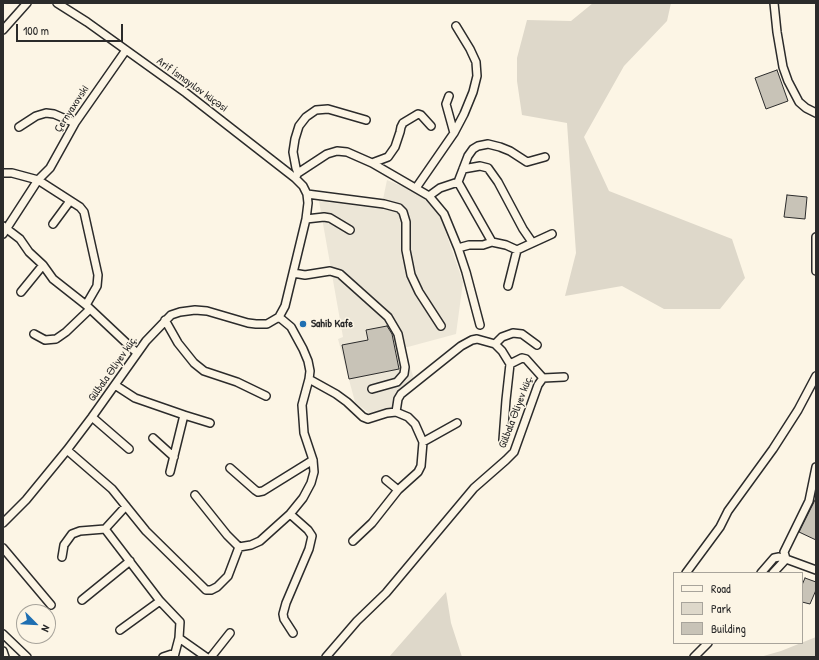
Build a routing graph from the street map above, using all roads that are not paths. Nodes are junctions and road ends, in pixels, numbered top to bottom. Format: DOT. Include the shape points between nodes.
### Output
graph roads {
  1 [pos="27,3"];
  2 [pos="57,3"];
  3 [pos="774,3"];
  4 [pos="456,26"];
  5 [pos="3,30"];
  6 [pos="126,50"];
  7 [pos="449,96"];
  8 [pos="816,113"];
  9 [pos="366,120"];
  10 [pos="74,123"];
  11 [pos="432,126"];
  12 [pos="19,127"];
  13 [pos="454,133"];
  14 [pos="545,157"];
  15 [pos="372,163"];
  16 [pos="463,169"];
  17 [pos="3,173"];
  18 [pos="297,176"];
  19 [pos="38,180"];
  20 [pos="458,182"];
  21 [pos="416,188"];
  22 [pos="306,194"];
  23 [pos="429,196"];
  24 [pos="70,201"];
  25 [pos="306,219"];
  26 [pos="53,224"];
  27 [pos="4,230"];
  28 [pos="350,230"];
  29 [pos="552,234"];
  30 [pos="816,236"];
  31 [pos="492,242"];
  32 [pos="532,242"];
  33 [pos="458,248"];
  34 [pos="517,250"];
  35 [pos="43,265"];
  36 [pos="816,271"];
  37 [pos="293,273"];
  38 [pos="508,286"];
  39 [pos="21,292"];
  40 [pos="88,307"];
  41 [pos="279,317"];
  42 [pos="165,320"];
  43 [pos="441,326"];
  44 [pos="480,326"];
  45 [pos="34,334"];
  46 [pos="459,338"];
  47 [pos="495,344"];
  48 [pos="537,345"];
  49 [pos="461,346"];
  50 [pos="137,353"];
  51 [pos="510,364"];
  52 [pos="816,376"];
  53 [pos="564,377"];
  54 [pos="543,378"];
  55 [pos="309,379"];
  56 [pos="115,385"];
  57 [pos="372,389"];
  58 [pos="266,396"];
  59 [pos="396,412"];
  60 [pos="184,415"];
  61 [pos="92,417"];
  62 [pos="210,423"];
  63 [pos="457,423"];
  64 [pos="153,438"];
  65 [pos="503,440"];
  66 [pos="423,442"];
  67 [pos="128,449"];
  68 [pos="67,450"];
  69 [pos="174,457"];
  70 [pos="313,460"];
  71 [pos="816,467"];
  72 [pos="230,468"];
  73 [pos="170,472"];
  74 [pos="386,480"];
  75 [pos="398,490"];
  76 [pos="195,495"];
  77 [pos="126,506"];
  78 [pos="290,514"];
  79 [pos="3,523"];
  80 [pos="105,529"];
  81 [pos="353,541"];
  82 [pos="239,547"];
  83 [pos="3,548"];
  84 [pos="62,557"];
  85 [pos="786,559"];
  86 [pos="130,561"];
  87 [pos="816,570"];
  88 [pos="687,572"];
  89 [pos="762,572"];
  90 [pos="774,572"];
  91 [pos="82,600"];
  92 [pos="160,601"];
  93 [pos="50,604"];
  94 [pos="120,630"];
  95 [pos="230,633"];
  96 [pos="293,633"];
  97 [pos="3,634"];
  98 [pos="179,638"];
  99 [pos="707,644"];
  100 [pos="175,655"];
  101 [pos="27,657"];
  102 [pos="162,657"];
  103 [pos="206,657"];
  104 [pos="211,657"];
  105 [pos="326,657"];
  106 [pos="694,657"];
  1 -- 5 [label="street"];
  2 -- 6 [label="street, Arif İsmayılov küçəsi"];
  3 -- 8 [label="street" via="783,67 788,81 799,102"];
  4 -- 13 [label="street" via="476,62 477,76 474,92"];
  6 -- 10 [label="street, Çernyaxovski"];
  6 -- 18 [label="street, Arif İsmayılov küçəsi"];
  7 -- 13 [label="street" via="446,104"];
  9 -- 18 [label="street" via="328,109 316,110 306,117 299,126 293,152"];
  10 -- 12 [label="street" via="46,113"];
  10 -- 19 [label="street, Çernyaxovski" via="50,168"];
  11 -- 15 [label="street" via="418,114 401,127 395,148 388,157"];
  13 -- 21 [label="street"];
  14 -- 16 [label="street" via="527,162 510,151 488,144 473,149"];
  15 -- 18 [label="street" via="347,152 337,151 318,159"];
  15 -- 21 [label="street"];
  16 -- 20 [label="street"];
  16 -- 32 [label="street" via="480,166 488,168"];
  17 -- 19 [label="street"];
  18 -- 22 [label="street, Arif İsmayılov küçəsi"];
  19 -- 24 [label="street"];
  19 -- 27 [label="street, Çernyaxovski"];
  20 -- 23 [label="street" via="440,188"];
  20 -- 31 [label="street"];
  21 -- 23 [label="street"];
  22 -- 25 [label="street"];
  22 -- 43 [label="street" via="399,208 406,222 406,250 411,275"];
  23 -- 33 [label="street" via="444,214"];
  24 -- 26 [label="street"];
  24 -- 40 [label="street" via="84,212 98,275 97,286"];
  25 -- 28 [label="street" via="330,218"];
  25 -- 37 [label="street"];
  27 -- 35 [label="street" via="20,239"];
  29 -- 32 [label="street"];
  30 -- 36 [label="street"];
  31 -- 33 [label="street"];
  31 -- 34 [label="street"];
  32 -- 34 [label="street"];
  33 -- 44 [label="street"];
  34 -- 38 [label="street"];
  35 -- 39 [label="street"];
  35 -- 40 [label="street" via="54,279"];
  37 -- 41 [label="street" via="285,306"];
  37 -- 57 [label="street" via="340,274 388,317 398,334 404,374 397,382"];
  40 -- 45 [label="street" via="66,332 56,338 45,340"];
  40 -- 50 [label="street"];
  41 -- 42 [label="street, Gülbala Əliyev küç." via="267,324 256,324 195,310 171,315"];
  41 -- 55 [label="street" via="291,327 303,349 310,370"];
  42 -- 50 [label="street, Gülbala Əliyev küç."];
  42 -- 58 [label="street" via="178,343 204,371 237,382"];
  46 -- 49 [label="street"];
  47 -- 48 [label="street" via="502,337 513,333 522,334"];
  47 -- 49 [label="street" via="477,339"];
  47 -- 51 [label="street"];
  49 -- 59 [label="street" via="401,394"];
  50 -- 56 [label="street, Gülbala Əliyev küç."];
  51 -- 54 [label="street, Gülbala Əliyev küç." via="522,358 526,359"];
  51 -- 65 [label="street"];
  52 -- 88 [label="street" via="773,449"];
  53 -- 54 [label="street"];
  54 -- 105 [label="street, Gülbala Əliyev küç." via="538,385 514,452 474,488 386,593 357,621"];
  55 -- 59 [label="street" via="336,394 368,419 387,412"];
  55 -- 70 [label="street" via="302,406 304,433"];
  56 -- 60 [label="street" via="135,398"];
  56 -- 61 [label="street, Gülbala Əliyev küç."];
  59 -- 66 [label="street" via="408,417 415,424"];
  60 -- 62 [label="street"];
  60 -- 69 [label="street"];
  61 -- 67 [label="street"];
  61 -- 68 [label="street, Gülbala Əliyev küç."];
  63 -- 66 [label="street"];
  64 -- 69 [label="street"];
  66 -- 75 [label="street" via="423,456 418,472"];
  68 -- 77 [label="street" via="112,489"];
  68 -- 79 [label="street, Gülbala Əliyev küç." via="26,500"];
  69 -- 73 [label="street"];
  70 -- 72 [label="street" via="258,492"];
  70 -- 78 [label="street" via="314,472 311,483"];
  71 -- 85 [label="street" via="809,501 784,552"];
  74 -- 75 [label="street"];
  75 -- 81 [label="street" via="372,523"];
  76 -- 82 [label="street"];
  77 -- 80 [label="street"];
  77 -- 82 [label="street" via="146,531 206,590 217,587 228,576"];
  78 -- 82 [label="street" via="260,540"];
  78 -- 96 [label="street" via="312,536 310,549 283,614"];
  80 -- 84 [label="street" via="72,534 64,545"];
  80 -- 86 [label="street"];
  83 -- 93 [label="street"];
  85 -- 87 [label="street"];
  85 -- 89 [label="street" via="774,558"];
  85 -- 90 [label="street"];
  86 -- 91 [label="street"];
  86 -- 92 [label="street"];
  92 -- 94 [label="street"];
  92 -- 98 [label="street" via="180,622"];
  95 -- 104 [label="street"];
  97 -- 101 [label="street"];
  98 -- 100 [label="street"];
  98 -- 103 [label="street"];
  99 -- 106 [label="street"];
  100 -- 102 [label="street"];
}
